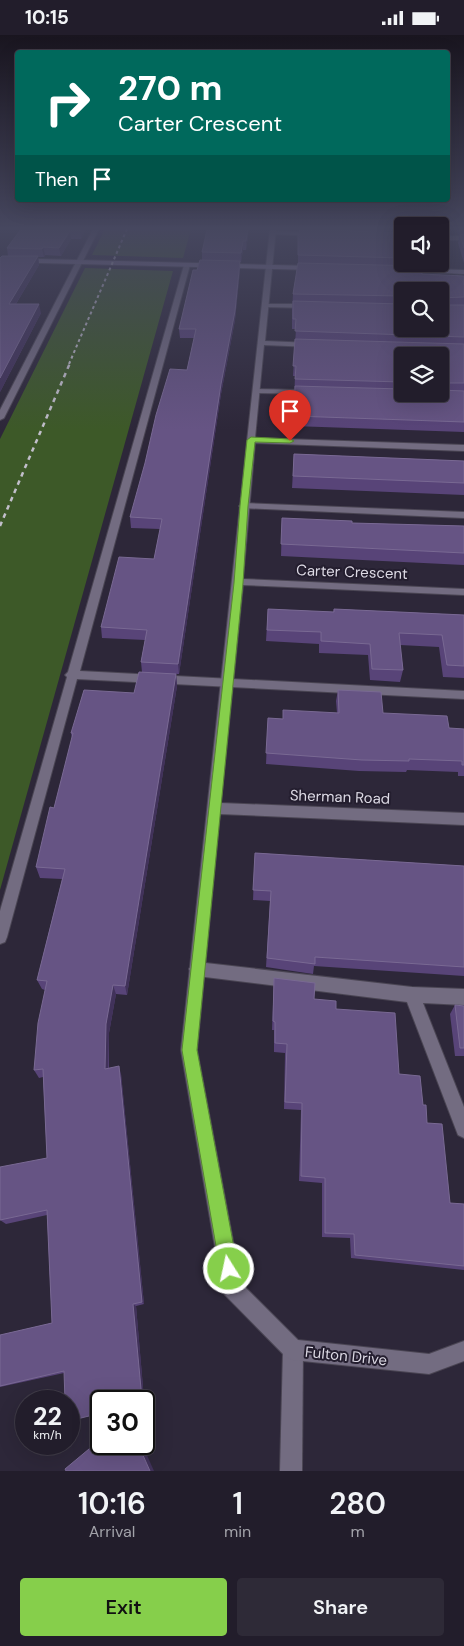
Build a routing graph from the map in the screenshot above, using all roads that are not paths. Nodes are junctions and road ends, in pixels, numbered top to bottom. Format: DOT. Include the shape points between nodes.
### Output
graph roads {
  1 [pos="63,296"];
  2 [pos="178,296"];
  3 [pos="265,296"];
  4 [pos="264,305"];
  5 [pos="314,306"];
  6 [pos="260,343"];
  7 [pos="318,345"];
  8 [pos="257,391"];
  9 [pos="326,393"];
  10 [pos="0,418"];
  11 [pos="251,440"];
  12 [pos="464,448"];
  13 [pos="244,506"];
  14 [pos="464,515"];
  15 [pos="238,583"];
  16 [pos="464,592"];
  17 [pos="71,675"];
  18 [pos="228,683"];
  19 [pos="464,695"];
  20 [pos="214,808"];
  21 [pos="464,819"];
  22 [pos="0,937"];
  23 [pos="197,969"];
  24 [pos="412,995"];
  25 [pos="464,997"];
  26 [pos="464,1129"];
  27 [pos="293,1350"];
  28 [pos="464,1351"];
  29 [pos="291,1471"];
  1 -- 10 [label="street"];
  2 -- 17 [label="street"];
  3 -- 4 [label="street, Fulton Drive"];
  4 -- 5 [label="street"];
  4 -- 6 [label="street, Fulton Drive"];
  6 -- 7 [label="street"];
  6 -- 8 [label="street, Fulton Drive"];
  8 -- 9 [label="street"];
  8 -- 11 [label="street, Fulton Drive"];
  11 -- 12 [label="street"];
  11 -- 13 [label="street, Fulton Drive"];
  13 -- 14 [label="street"];
  13 -- 15 [label="street, Fulton Drive"];
  15 -- 16 [label="street, Carter Crescent"];
  15 -- 18 [label="street, Fulton Drive"];
  17 -- 18 [label="street"];
  17 -- 22 [label="street"];
  18 -- 19 [label="street"];
  18 -- 20 [label="street, Fulton Drive"];
  20 -- 21 [label="street, Sherman Road"];
  20 -- 23 [label="street, Fulton Drive"];
  23 -- 24 [label="street"];
  23 -- 27 [label="street, Fulton Drive" via="190,1050 232,1288"];
  24 -- 25 [label="street"];
  24 -- 26 [label="street"];
  27 -- 28 [label="street, Fulton Drive" via="428,1364"];
  27 -- 29 [label="street"];
}
